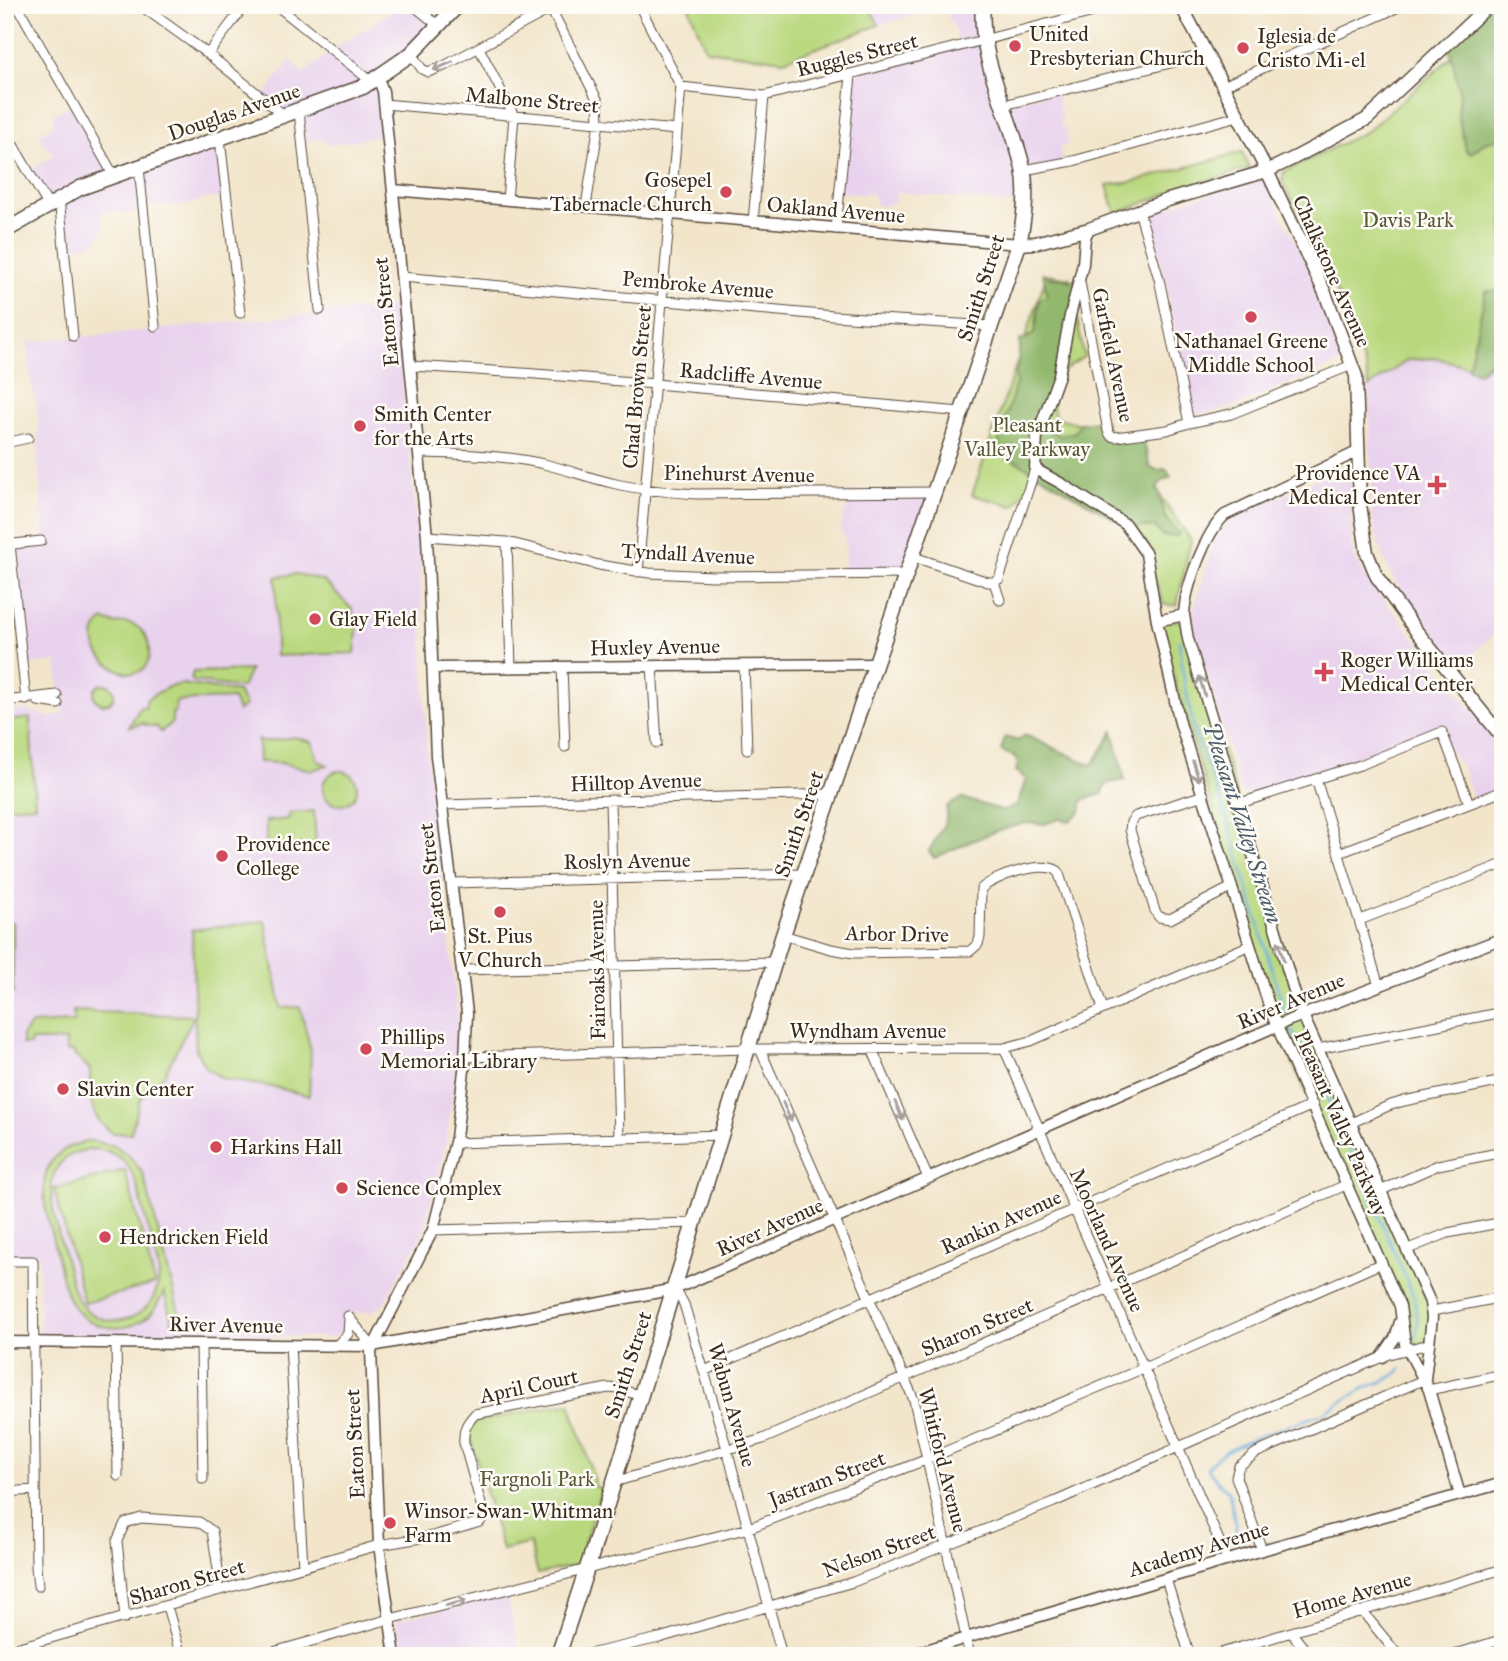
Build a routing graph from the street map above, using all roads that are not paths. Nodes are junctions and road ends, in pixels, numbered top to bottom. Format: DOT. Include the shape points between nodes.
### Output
graph roads {
  1 [pos="17,5"];
  2 [pos="140,5"];
  3 [pos="245,5"];
  4 [pos="276,5"];
  5 [pos="414,5"];
  6 [pos="458,5"];
  7 [pos="639,5"];
  8 [pos="984,5"];
  9 [pos="1121,5"];
  10 [pos="1201,5"];
  11 [pos="1403,5"];
  12 [pos="1489,5"];
  13 [pos="555,7"];
  14 [pos="1182,9"];
  15 [pos="439,26"];
  16 [pos="984,39"];
  17 [pos="479,48"];
  18 [pos="208,54"];
  19 [pos="411,54"];
  20 [pos="1206,54"];
  21 [pos="850,75"];
  22 [pos="375,80"];
  23 [pos="1223,86"];
  24 [pos="681,87"];
  25 [pos="764,96"];
  26 [pos="384,104"];
  27 [pos="1004,105"];
  28 [pos="292,113"];
  29 [pos="514,116"];
  30 [pos="1238,116"];
  31 [pos="599,122"];
  32 [pos="677,130"];
  33 [pos="5,131"];
  34 [pos="220,139"];
  35 [pos="10,148"];
  36 [pos="139,167"];
  37 [pos="1024,170"];
  38 [pos="1267,172"];
  39 [pos="114,176"];
  40 [pos="393,190"];
  41 [pos="507,200"];
  42 [pos="53,202"];
  43 [pos="586,206"];
  44 [pos="1139,211"];
  45 [pos="670,215"];
  46 [pos="753,222"];
  47 [pos="836,229"];
  48 [pos="1089,229"];
  49 [pos="5,231"];
  50 [pos="1019,244"];
  51 [pos="402,277"];
  52 [pos="1080,281"];
  53 [pos="662,300"];
  54 [pos="320,310"];
  55 [pos="240,313"];
  56 [pos="155,326"];
  57 [pos="991,326"];
  58 [pos="73,336"];
  59 [pos="1352,365"];
  60 [pos="411,366"];
  61 [pos="655,386"];
  62 [pos="963,412"];
  63 [pos="1189,423"];
  64 [pos="28,438"];
  65 [pos="5,443"];
  66 [pos="1359,451"];
  67 [pos="419,453"];
  68 [pos="1035,469"];
  69 [pos="646,490"];
  70 [pos="937,492"];
  71 [pos="427,536"];
  72 [pos="41,541"];
  73 [pos="507,542"];
  74 [pos="8,544"];
  75 [pos="914,557"];
  76 [pos="638,572"];
  77 [pos="908,575"];
  78 [pos="994,582"];
  79 [pos="1000,600"];
  80 [pos="1184,615"];
  81 [pos="18,619"];
  82 [pos="5,620"];
  83 [pos="1157,621"];
  84 [pos="876,664"];
  85 [pos="744,665"];
  86 [pos="652,666"];
  87 [pos="562,667"];
  88 [pos="433,668"];
  89 [pos="511,668"];
  90 [pos="26,700"];
  91 [pos="57,700"];
  92 [pos="5,701"];
  93 [pos="1498,721"];
  94 [pos="1503,738"];
  95 [pos="656,743"];
  96 [pos="565,747"];
  97 [pos="747,750"];
  98 [pos="1317,779"];
  99 [pos="1503,791"];
  100 [pos="831,794"];
  101 [pos="1204,795"];
  102 [pos="610,800"];
  103 [pos="1469,803"];
  104 [pos="1237,804"];
  105 [pos="442,805"];
  106 [pos="1339,853"];
  107 [pos="1503,864"];
  108 [pos="804,874"];
  109 [pos="612,879"];
  110 [pos="452,883"];
  111 [pos="1232,887"];
  112 [pos="1360,920"];
  113 [pos="783,936"];
  114 [pos="1503,938"];
  115 [pos="1250,945"];
  116 [pos="775,962"];
  117 [pos="615,966"];
  118 [pos="462,970"];
  119 [pos="1379,986"];
  120 [pos="1103,1009"];
  121 [pos="1503,1012"];
  122 [pos="1302,1016"];
  123 [pos="1277,1027"];
  124 [pos="1004,1048"];
  125 [pos="754,1049"];
  126 [pos="872,1049"];
  127 [pos="1318,1049"];
  128 [pos="617,1053"];
  129 [pos="466,1057"];
  130 [pos="1503,1081"];
  131 [pos="1313,1105"];
  132 [pos="1351,1123"];
  133 [pos="1040,1130"];
  134 [pos="722,1135"];
  135 [pos="619,1138"];
  136 [pos="455,1143"];
  137 [pos="1503,1152"];
  138 [pos="928,1178"];
  139 [pos="1348,1184"];
  140 [pos="1382,1190"];
  141 [pos="1075,1209"];
  142 [pos="835,1220"];
  143 [pos="1503,1222"];
  144 [pos="695,1223"];
  145 [pos="433,1230"];
  146 [pos="1408,1249"];
  147 [pos="5,1261"];
  148 [pos="1382,1263"];
  149 [pos="1109,1288"];
  150 [pos="675,1289"];
  151 [pos="1503,1297"];
  152 [pos="869,1299"];
  153 [pos="1432,1311"];
  154 [pos="1402,1313"];
  155 [pos="5,1342"];
  156 [pos="33,1342"];
  157 [pos="116,1343"];
  158 [pos="201,1344"];
  159 [pos="1429,1344"];
  160 [pos="290,1345"];
  161 [pos="337,1345"];
  162 [pos="372,1346"];
  163 [pos="1407,1349"];
  164 [pos="1382,1357"];
  165 [pos="1144,1368"];
  166 [pos="704,1371"];
  167 [pos="1503,1374"];
  168 [pos="904,1378"];
  169 [pos="1427,1384"];
  170 [pos="640,1396"];
  171 [pos="1178,1445"];
  172 [pos="727,1449"];
  173 [pos="928,1460"];
  174 [pos="118,1476"];
  175 [pos="203,1479"];
  176 [pos="614,1482"];
  177 [pos="1503,1483"];
  178 [pos="35,1490"];
  179 [pos="5,1492"];
  180 [pos="1460,1495"];
  181 [pos="748,1528"];
  182 [pos="379,1545"];
  183 [pos="947,1546"];
  184 [pos="1262,1550"];
  185 [pos="1228,1561"];
  186 [pos="303,1566"];
  187 [pos="586,1568"];
  188 [pos="1503,1569"];
  189 [pos="1166,1579"];
  190 [pos="38,1586"];
  191 [pos="217,1591"];
  192 [pos="167,1606"];
  193 [pos="769,1608"];
  194 [pos="1362,1611"];
  195 [pos="125,1618"];
  196 [pos="390,1619"];
  197 [pos="1291,1632"];
  198 [pos="966,1638"];
  199 [pos="1503,1639"];
  200 [pos="5,1651"];
  201 [pos="181,1656"];
  202 [pos="260,1656"];
  203 [pos="396,1656"];
  204 [pos="558,1656"];
  205 [pos="580,1656"];
  206 [pos="782,1656"];
  207 [pos="906,1656"];
  208 [pos="970,1656"];
  209 [pos="1190,1656"];
  210 [pos="1211,1656"];
  211 [pos="1310,1656"];
  212 [pos="1399,1656"];
  213 [pos="1450,1656"];
  1 -- 39 [label="street"];
  2 -- 18 [label="street"];
  3 -- 18 [label="street"];
  4 -- 22 [label="street"];
  5 -- 15 [label="street"];
  6 -- 15 [label="main road, Douglas Avenue"];
  7 -- 24 [label="street"];
  8 -- 16 [label="main road, Smith Street"];
  9 -- 16 [label="street, Ruggles Street"];
  10 -- 14 [label="street"];
  11 -- 23 [label="street"];
  12 -- 38 [label="main road, Oakland Avenue" via="1367,119"];
  13 -- 17 [label="street"];
  13 -- 31 [label="street" via="598,101"];
  14 -- 20 [label="main road, Chalkstone Avenue"];
  15 -- 19 [label="main road, Douglas Avenue"];
  16 -- 21 [label="street, Ruggles Street"];
  16 -- 27 [label="main road, Smith Street"];
  17 -- 19 [label="street, one-way" via="428,72"];
  17 -- 29 [label="street"];
  18 -- 28 [label="street"];
  19 -- 22 [label="main road, Douglas Avenue"];
  20 -- 23 [label="main road, Chalkstone Avenue"];
  20 -- 27 [label="street"];
  21 -- 25 [label="street, Ruggles Street"];
  21 -- 47 [label="street"];
  22 -- 26 [label="street, Eaton Street" via="382,86"];
  22 -- 28 [label="main road, Douglas Avenue"];
  23 -- 30 [label="main road, Chalkstone Avenue"];
  24 -- 25 [label="street, Ruggles Street"];
  24 -- 32 [label="street, Chad Brown Street"];
  25 -- 46 [label="street"];
  26 -- 29 [label="street, Malbone Street"];
  26 -- 40 [label="street, Eaton Street"];
  27 -- 37 [label="main road, Smith Street"];
  28 -- 34 [label="main road, Douglas Avenue"];
  28 -- 54 [label="street"];
  29 -- 31 [label="street, Malbone Street"];
  29 -- 41 [label="street"];
  30 -- 37 [label="street"];
  30 -- 38 [label="main road, Chalkstone Avenue"];
  31 -- 32 [label="street, Malbone Street"];
  31 -- 43 [label="street"];
  32 -- 45 [label="street, Chad Brown Street"];
  33 -- 35 [label="street"];
  34 -- 36 [label="main road, Douglas Avenue"];
  34 -- 55 [label="street"];
  35 -- 42 [label="street"];
  36 -- 39 [label="main road, Douglas Avenue"];
  36 -- 56 [label="street"];
  37 -- 50 [label="main road, Smith Street"];
  38 -- 44 [label="main road, Oakland Avenue"];
  38 -- 59 [label="main road, Chalkstone Avenue" via="1325,293"];
  39 -- 42 [label="main road, Douglas Avenue"];
  40 -- 41 [label="street, Oakland Avenue"];
  40 -- 51 [label="street, Eaton Street"];
  41 -- 43 [label="street, Oakland Avenue"];
  42 -- 49 [label="main road, Douglas Avenue"];
  42 -- 58 [label="street"];
  43 -- 45 [label="street, Oakland Avenue"];
  44 -- 48 [label="main road, Oakland Avenue"];
  44 -- 63 [label="street" via="1159,279"];
  45 -- 46 [label="street, Oakland Avenue"];
  45 -- 53 [label="street, Chad Brown Street"];
  46 -- 47 [label="street, Oakland Avenue"];
  47 -- 50 [label="street, Oakland Avenue"];
  48 -- 50 [label="main road, Oakland Avenue"];
  48 -- 52 [label="street"];
  50 -- 57 [label="main road, Smith Street"];
  51 -- 53 [label="street, Pembroke Avenue"];
  51 -- 60 [label="street, Eaton Street"];
  52 -- 63 [label="street, Garfield Avenue" via="1111,436 1133,436"];
  52 -- 68 [label="street" via="1059,375 1037,436"];
  53 -- 57 [label="street, Pembroke Avenue"];
  53 -- 61 [label="street, Chad Brown Street"];
  57 -- 62 [label="main road, Smith Street"];
  59 -- 63 [label="street, Garfield Avenue" via="1231,414"];
  59 -- 66 [label="main road, Chalkstone Avenue"];
  60 -- 61 [label="street, Radcliffe Avenue"];
  60 -- 67 [label="street, Eaton Street"];
  61 -- 62 [label="street, Radcliffe Avenue"];
  61 -- 69 [label="street, Chad Brown Street"];
  62 -- 70 [label="main road, Smith Street"];
  64 -- 65 [label="street"];
  66 -- 80 [label="street" via="1243,505 1218,522 1206,540"];
  66 -- 93 [label="main road, Chalkstone Avenue" via="1364,540 1377,577 1414,628"];
  67 -- 69 [label="street, Pinehurst Avenue" via="514,459"];
  67 -- 71 [label="street, Eaton Street"];
  68 -- 78 [label="street" via="999,579"];
  68 -- 83 [label="street, Pleasant Valley Parkway" via="1129,528 1146,554"];
  69 -- 70 [label="street, Pinehurst Avenue" via="696,494"];
  69 -- 76 [label="street, Chad Brown Street"];
  70 -- 75 [label="main road, Smith Street"];
  71 -- 73 [label="street, Tyndall Avenue"];
  71 -- 88 [label="street, Eaton Street"];
  72 -- 74 [label="street"];
  73 -- 76 [label="street, Tyndall Avenue"];
  73 -- 89 [label="street"];
  74 -- 81 [label="street"];
  75 -- 77 [label="main road, Smith Street"];
  75 -- 78 [label="street"];
  76 -- 77 [label="street, Tyndall Avenue"];
  77 -- 84 [label="main road, Smith Street"];
  78 -- 79 [label="street"];
  80 -- 83 [label="street"];
  104 -- 80 [label="street, Pleasant Valley Parkway, one-way"];
  81 -- 82 [label="street"];
  81 -- 90 [label="street"];
  83 -- 101 [label="street, Pleasant Valley Parkway, one-way" via="1180,723"];
  84 -- 85 [label="street, Huxley Avenue"];
  84 -- 100 [label="main road, Smith Street"];
  85 -- 86 [label="street, Huxley Avenue"];
  85 -- 97 [label="street"];
  86 -- 87 [label="street, Huxley Avenue"];
  86 -- 95 [label="street"];
  87 -- 89 [label="street, Huxley Avenue"];
  87 -- 96 [label="street"];
  88 -- 89 [label="street, Huxley Avenue"];
  88 -- 105 [label="street, Eaton Street"];
  90 -- 91 [label="street"];
  90 -- 92 [label="street"];
  93 -- 94 [label="main road, Chalkstone Avenue"];
  98 -- 103 [label="street" via="1442,732"];
  98 -- 104 [label="street"];
  98 -- 106 [label="street"];
  99 -- 103 [label="street"];
  100 -- 102 [label="street, Hilltop Avenue"];
  100 -- 108 [label="main road, Smith Street"];
  101 -- 111 [label="street, Pleasant Valley Parkway"];
  101 -- 111 [label="street" via="1136,816 1130,830 1137,853 1155,911 1164,919"];
  102 -- 105 [label="street, Hilltop Avenue"];
  102 -- 109 [label="street, Fairoaks Avenue"];
  103 -- 106 [label="street"];
  122 -- 104 [label="street, Pleasant Valley Parkway, one-way"];
  105 -- 110 [label="street, Eaton Street"];
  106 -- 112 [label="street"];
  107 -- 112 [label="street"];
  108 -- 109 [label="street, Roslyn Avenue"];
  108 -- 113 [label="main road, Smith Street"];
  109 -- 110 [label="street, Roslyn Avenue"];
  109 -- 117 [label="street, Fairoaks Avenue"];
  110 -- 118 [label="street, Eaton Street"];
  111 -- 115 [label="street, Pleasant Valley Parkway"];
  112 -- 119 [label="street"];
  113 -- 116 [label="main road, Smith Street"];
  113 -- 120 [label="street, Arbor Drive" via="854,953 970,951 980,937 981,889 991,881 1049,866 1058,871"];
  114 -- 119 [label="street, River Avenue"];
  115 -- 120 [label="street, Wyndham Avenue"];
  115 -- 123 [label="street, Pleasant Valley Parkway"];
  116 -- 117 [label="street"];
  116 -- 125 [label="main road, Smith Street"];
  117 -- 118 [label="street"];
  117 -- 128 [label="street, Fairoaks Avenue"];
  118 -- 129 [label="street, Eaton Street"];
  119 -- 122 [label="street, River Avenue"];
  120 -- 124 [label="street, Wyndham Avenue"];
  121 -- 127 [label="street"];
  122 -- 123 [label="street, River Avenue"];
  122 -- 127 [label="street, Pleasant Valley Parkway"];
  123 -- 131 [label="street, Pleasant Valley Parkway"];
  123 -- 133 [label="street, River Avenue"];
  124 -- 126 [label="street, Wyndham Avenue"];
  124 -- 133 [label="street, Moorland Avenue"];
  125 -- 126 [label="street, Wyndham Avenue"];
  125 -- 128 [label="street, Wyndham Avenue"];
  125 -- 134 [label="main road, Smith Street"];
  125 -- 142 [label="street, Whitford Avenue, one-way"];
  126 -- 138 [label="street, one-way"];
  127 -- 132 [label="street, Pleasant Valley Parkway"];
  128 -- 129 [label="street, Wyndham Avenue"];
  128 -- 135 [label="street, Fairoaks Avenue"];
  129 -- 136 [label="street, Eaton Street"];
  130 -- 132 [label="street" via="1404,1101"];
  131 -- 139 [label="street, Pleasant Valley Parkway"];
  131 -- 141 [label="street, Rankin Avenue"];
  132 -- 140 [label="street, Pleasant Valley Parkway"];
  133 -- 138 [label="street, River Avenue"];
  133 -- 141 [label="street, Moorland Avenue"];
  134 -- 135 [label="street"];
  134 -- 144 [label="main road, Smith Street"];
  135 -- 136 [label="street"];
  136 -- 145 [label="street, Eaton Street"];
  137 -- 140 [label="street" via="1438,1165"];
  138 -- 142 [label="street, River Avenue"];
  139 -- 148 [label="street, Pleasant Valley Parkway"];
  139 -- 149 [label="street, Sharon Street"];
  140 -- 146 [label="street, Pleasant Valley Parkway"];
  141 -- 149 [label="street, Moorland Avenue"];
  141 -- 152 [label="street, Rankin Avenue"];
  142 -- 150 [label="street, River Avenue"];
  142 -- 152 [label="street, Whitford Avenue"];
  143 -- 146 [label="street" via="1448,1233"];
  144 -- 145 [label="street"];
  144 -- 150 [label="main road, Smith Street"];
  145 -- 162 [label="street, Eaton Street"];
  146 -- 153 [label="street, Pleasant Valley Parkway"];
  147 -- 156 [label="street" via="33,1261"];
  148 -- 154 [label="street, Pleasant Valley Parkway"];
  148 -- 165 [label="street, Jastram Street"];
  149 -- 165 [label="street, Moorland Avenue"];
  149 -- 168 [label="street, Sharon Street"];
  150 -- 162 [label="street, River Avenue"];
  150 -- 166 [label="street, Wabun Avenue"];
  150 -- 170 [label="main road, Smith Street"];
  151 -- 153 [label="street"];
  152 -- 166 [label="street, Rankin Avenue"];
  152 -- 168 [label="street, Whitford Avenue"];
  153 -- 159 [label="street, Pleasant Valley Parkway"];
  154 -- 163 [label="street, Pleasant Valley Parkway"];
  154 -- 164 [label="street" via="1395,1338"];
  155 -- 156 [label="street, River Avenue"];
  156 -- 157 [label="street, River Avenue"];
  156 -- 178 [label="street"];
  157 -- 158 [label="street, River Avenue"];
  157 -- 174 [label="street"];
  158 -- 160 [label="street, River Avenue"];
  158 -- 175 [label="street"];
  159 -- 163 [label="street"];
  159 -- 169 [label="street, Pleasant Valley Parkway"];
  160 -- 161 [label="street, River Avenue"];
  160 -- 186 [label="street"];
  161 -- 162 [label="street, River Avenue"];
  161 -- 162 [label="street" via="348,1334 348,1316"];
  162 -- 182 [label="street, Eaton Street"];
  163 -- 164 [label="street"];
  163 -- 169 [label="street, Pleasant Valley Parkway"];
  164 -- 171 [label="street"];
  165 -- 171 [label="street, Moorland Avenue"];
  165 -- 173 [label="street, Jastram Street"];
  166 -- 172 [label="street, Wabun Avenue"];
  167 -- 169 [label="street"];
  168 -- 172 [label="street, Sharon Street"];
  168 -- 173 [label="street, Whitford Avenue"];
  169 -- 180 [label="street"];
  169 -- 184 [label="street" via="1256,1453 1239,1466 1236,1477"];
  170 -- 176 [label="main road, Smith Street"];
  170 -- 182 [label="street, April Court" via="608,1388 475,1414 466,1425 464,1443 484,1517 433,1536"];
  171 -- 183 [label="street, Nelson Street"];
  171 -- 185 [label="street"];
  172 -- 176 [label="street, Sharon Street"];
  172 -- 181 [label="street, Wabun Avenue"];
  173 -- 181 [label="street, Jastram Street"];
  173 -- 183 [label="street, Whitford Avenue"];
  176 -- 187 [label="main road, Smith Street"];
  177 -- 180 [label="street, Academy Avenue"];
  178 -- 179 [label="street"];
  178 -- 190 [label="street"];
  180 -- 184 [label="street, Academy Avenue"];
  181 -- 187 [label="street, Jastram Street"];
  181 -- 193 [label="street, Wabun Avenue"];
  182 -- 186 [label="street, Sharon Street"];
  182 -- 196 [label="street, Eaton Street"];
  183 -- 193 [label="street, Nelson Street"];
  183 -- 198 [label="street, Whitford Avenue"];
  184 -- 185 [label="street, Academy Avenue"];
  185 -- 189 [label="street, Academy Avenue"];
  186 -- 191 [label="street, Sharon Street"];
  196 -- 187 [label="street, Jastram Street, one-way"];
  187 -- 204 [label="main road, Smith Street"];
  188 -- 194 [label="street, Home Avenue"];
  189 -- 198 [label="street, Academy Avenue"];
  189 -- 209 [label="street"];
  191 -- 192 [label="street, Sharon Street"];
  191 -- 195 [label="street" via="212,1531 199,1522 141,1518 125,1523 117,1541"];
  192 -- 195 [label="street, Sharon Street"];
  192 -- 201 [label="street"];
  193 -- 205 [label="street, Nelson Street"];
  193 -- 206 [label="street, Wabun Avenue"];
  194 -- 197 [label="street, Home Avenue"];
  194 -- 212 [label="street"];
  195 -- 200 [label="street, Sharon Street"];
  196 -- 202 [label="street, Jastram Street"];
  196 -- 203 [label="street, Eaton Street"];
  197 -- 210 [label="street, Home Avenue"];
  197 -- 211 [label="street"];
  198 -- 207 [label="street, Academy Avenue"];
  198 -- 208 [label="street, Whitford Avenue"];
  199 -- 213 [label="street"];
}
